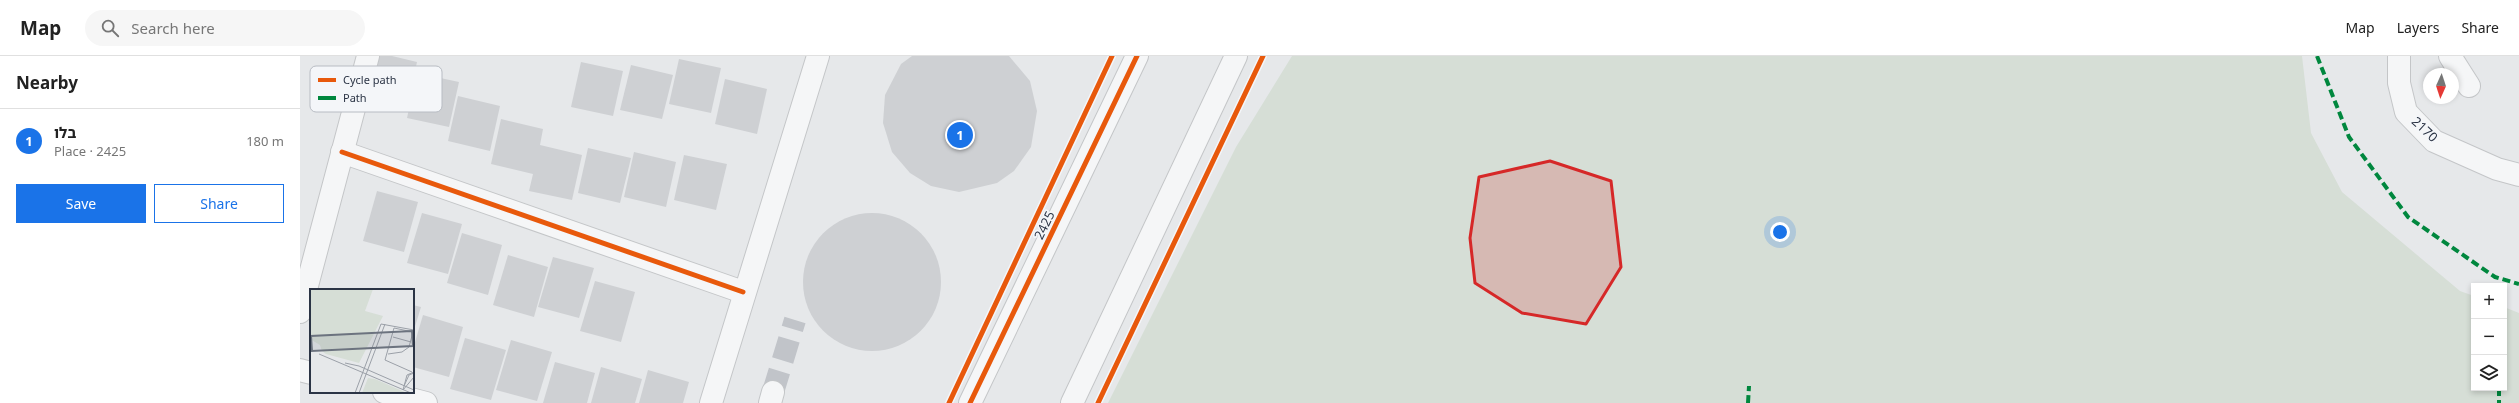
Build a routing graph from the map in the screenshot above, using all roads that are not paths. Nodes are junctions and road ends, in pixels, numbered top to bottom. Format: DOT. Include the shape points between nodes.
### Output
graph roads {
  1 [pos="368,56"];
  2 [pos="818,56"];
  3 [pos="1137,56"];
  4 [pos="1236,56"];
  5 [pos="2399,56"];
  6 [pos="2450,56"];
  7 [pos="365,66"];
  8 [pos="2469,86"];
  9 [pos="353,112"];
  10 [pos="342,152"];
  11 [pos="2519,175"];
  12 [pos="743,292"];
  13 [pos="300,312"];
  14 [pos="300,370"];
  15 [pos="310,373"];
  16 [pos="388,393"];
  17 [pos="426,403"];
  18 [pos="711,403"];
  19 [pos="970,403"];
  20 [pos="1072,403"];
  1 -- 7 [label="street"];
  2 -- 12 [label="street"];
  3 -- 19 [label="street, 2425"];
  4 -- 20 [label="street"];
  5 -- 11 [label="street, 2170" via="2399,82 2406,112 2434,141 2497,169"];
  6 -- 8 [label="street"];
  9 -- 10 [label="street"];
  10 -- 12 [label="street"];
  10 -- 13 [label="street"];
  12 -- 18 [label="street"];
  14 -- 15 [label="street"];
  16 -- 17 [label="street"];
}
